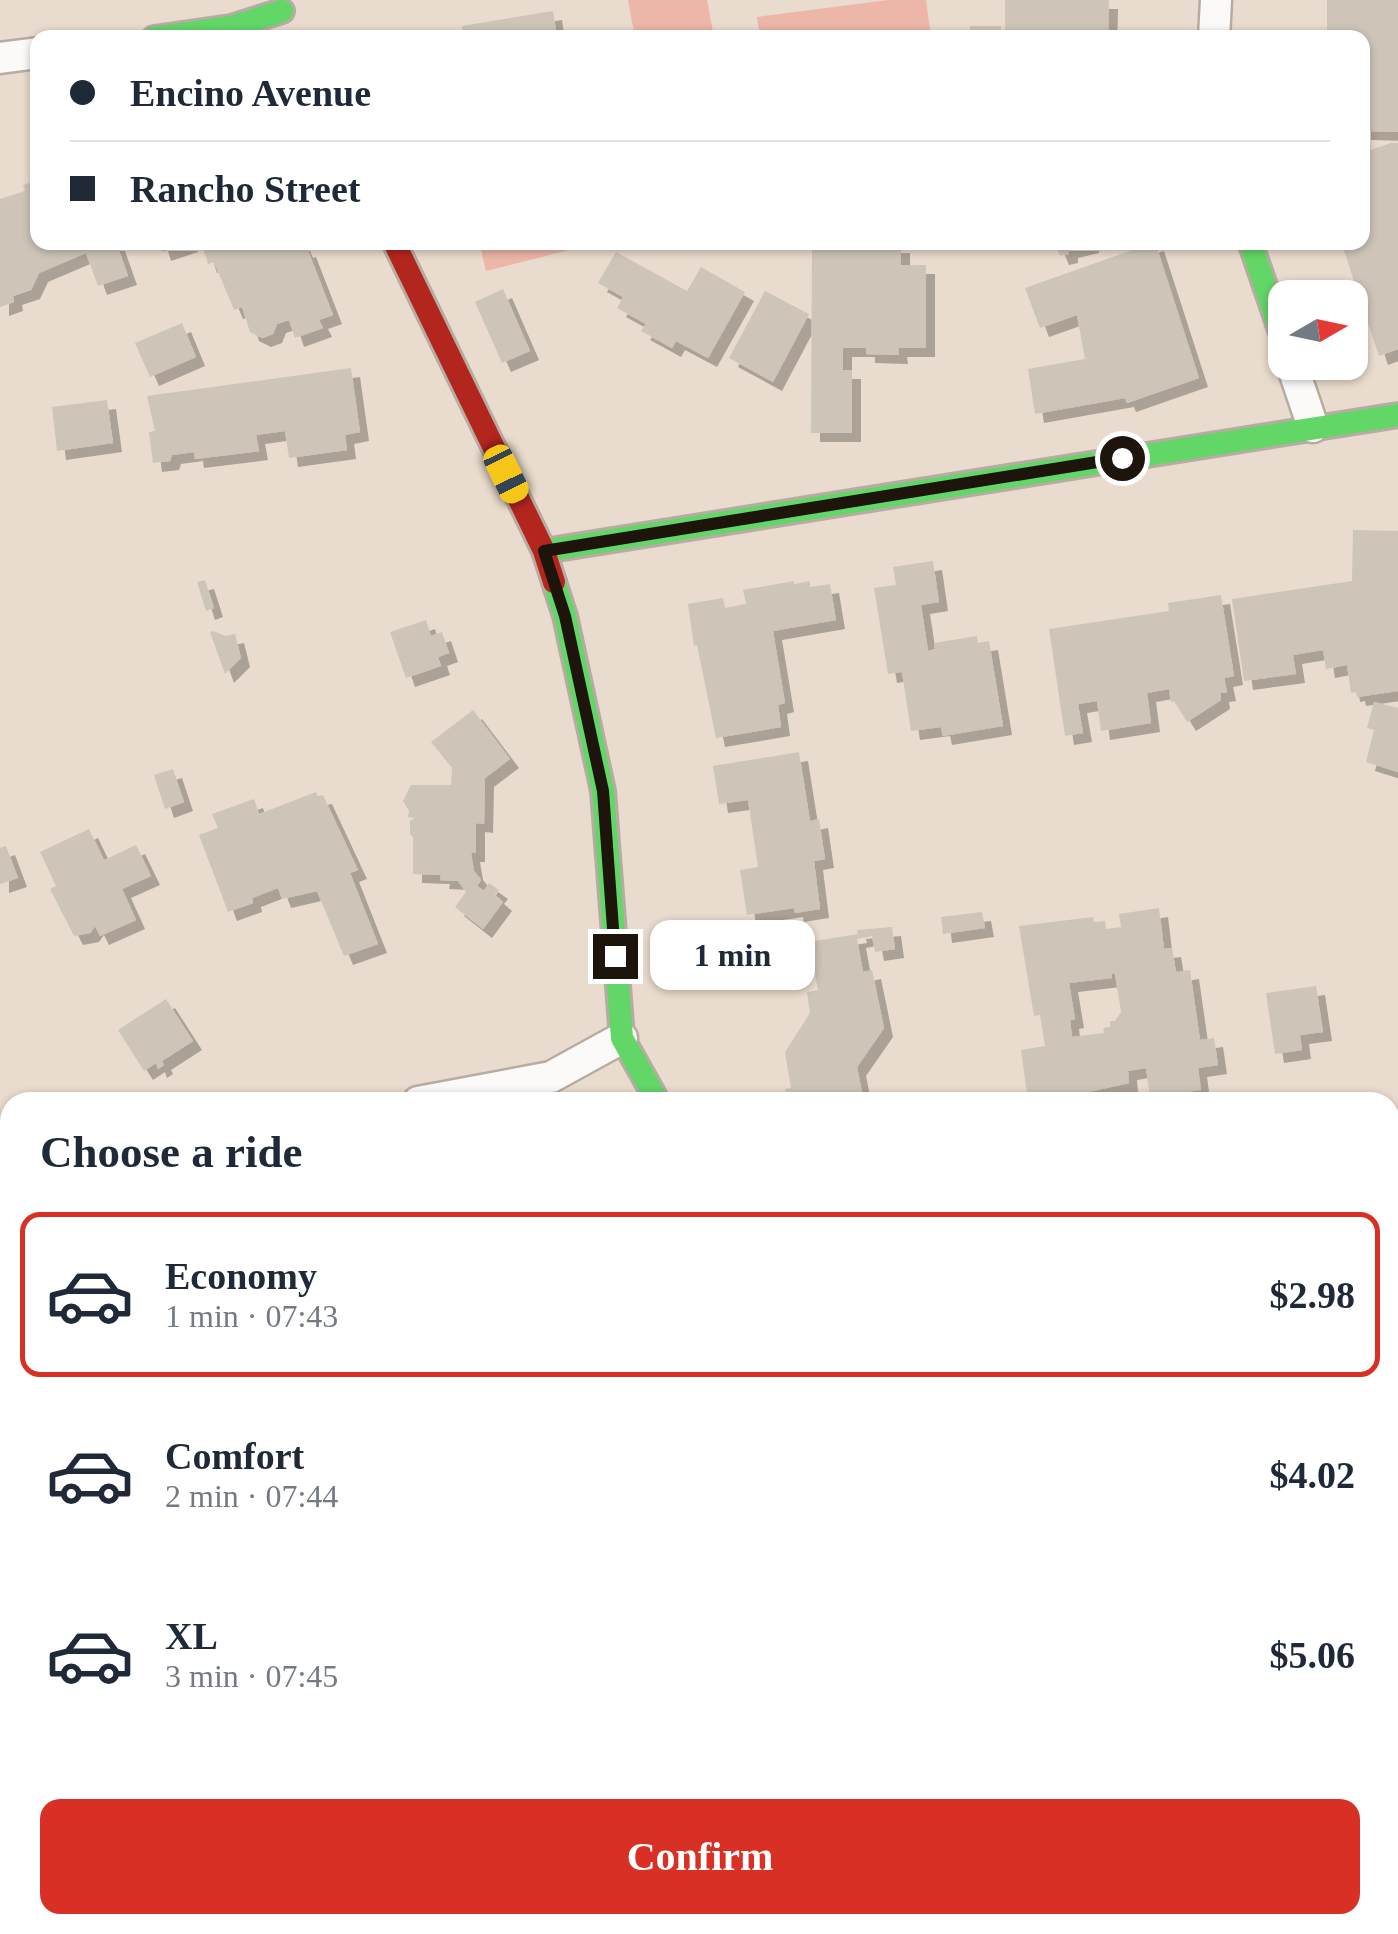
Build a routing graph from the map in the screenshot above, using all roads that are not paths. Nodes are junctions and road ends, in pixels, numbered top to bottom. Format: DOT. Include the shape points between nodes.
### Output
graph roads {
  1 [pos="1216,0"];
  2 [pos="285,16"];
  3 [pos="216,30"];
  4 [pos="1214,30"];
  5 [pos="30,54"];
  6 [pos="0,58"];
  7 [pos="398,250"];
  8 [pos="1253,250"];
  9 [pos="1268,294"];
  10 [pos="1297,380"];
  11 [pos="1398,415"];
  12 [pos="1313,427"];
  13 [pos="544,551"];
  14 [pos="622,1038"];
  15 [pos="473,1092"];
  16 [pos="652,1092"];
  1 -- 4 [label="street"];
  2 -- 3 [label="street"];
  5 -- 6 [label="street"];
  7 -- 13 [label="street"];
  8 -- 9 [label="street"];
  10 -- 12 [label="street"];
  11 -- 12 [label="street"];
  12 -- 13 [label="street"];
  13 -- 14 [label="street" via="603,791"];
  14 -- 15 [label="street" via="551,1078"];
  14 -- 16 [label="street"];
}
